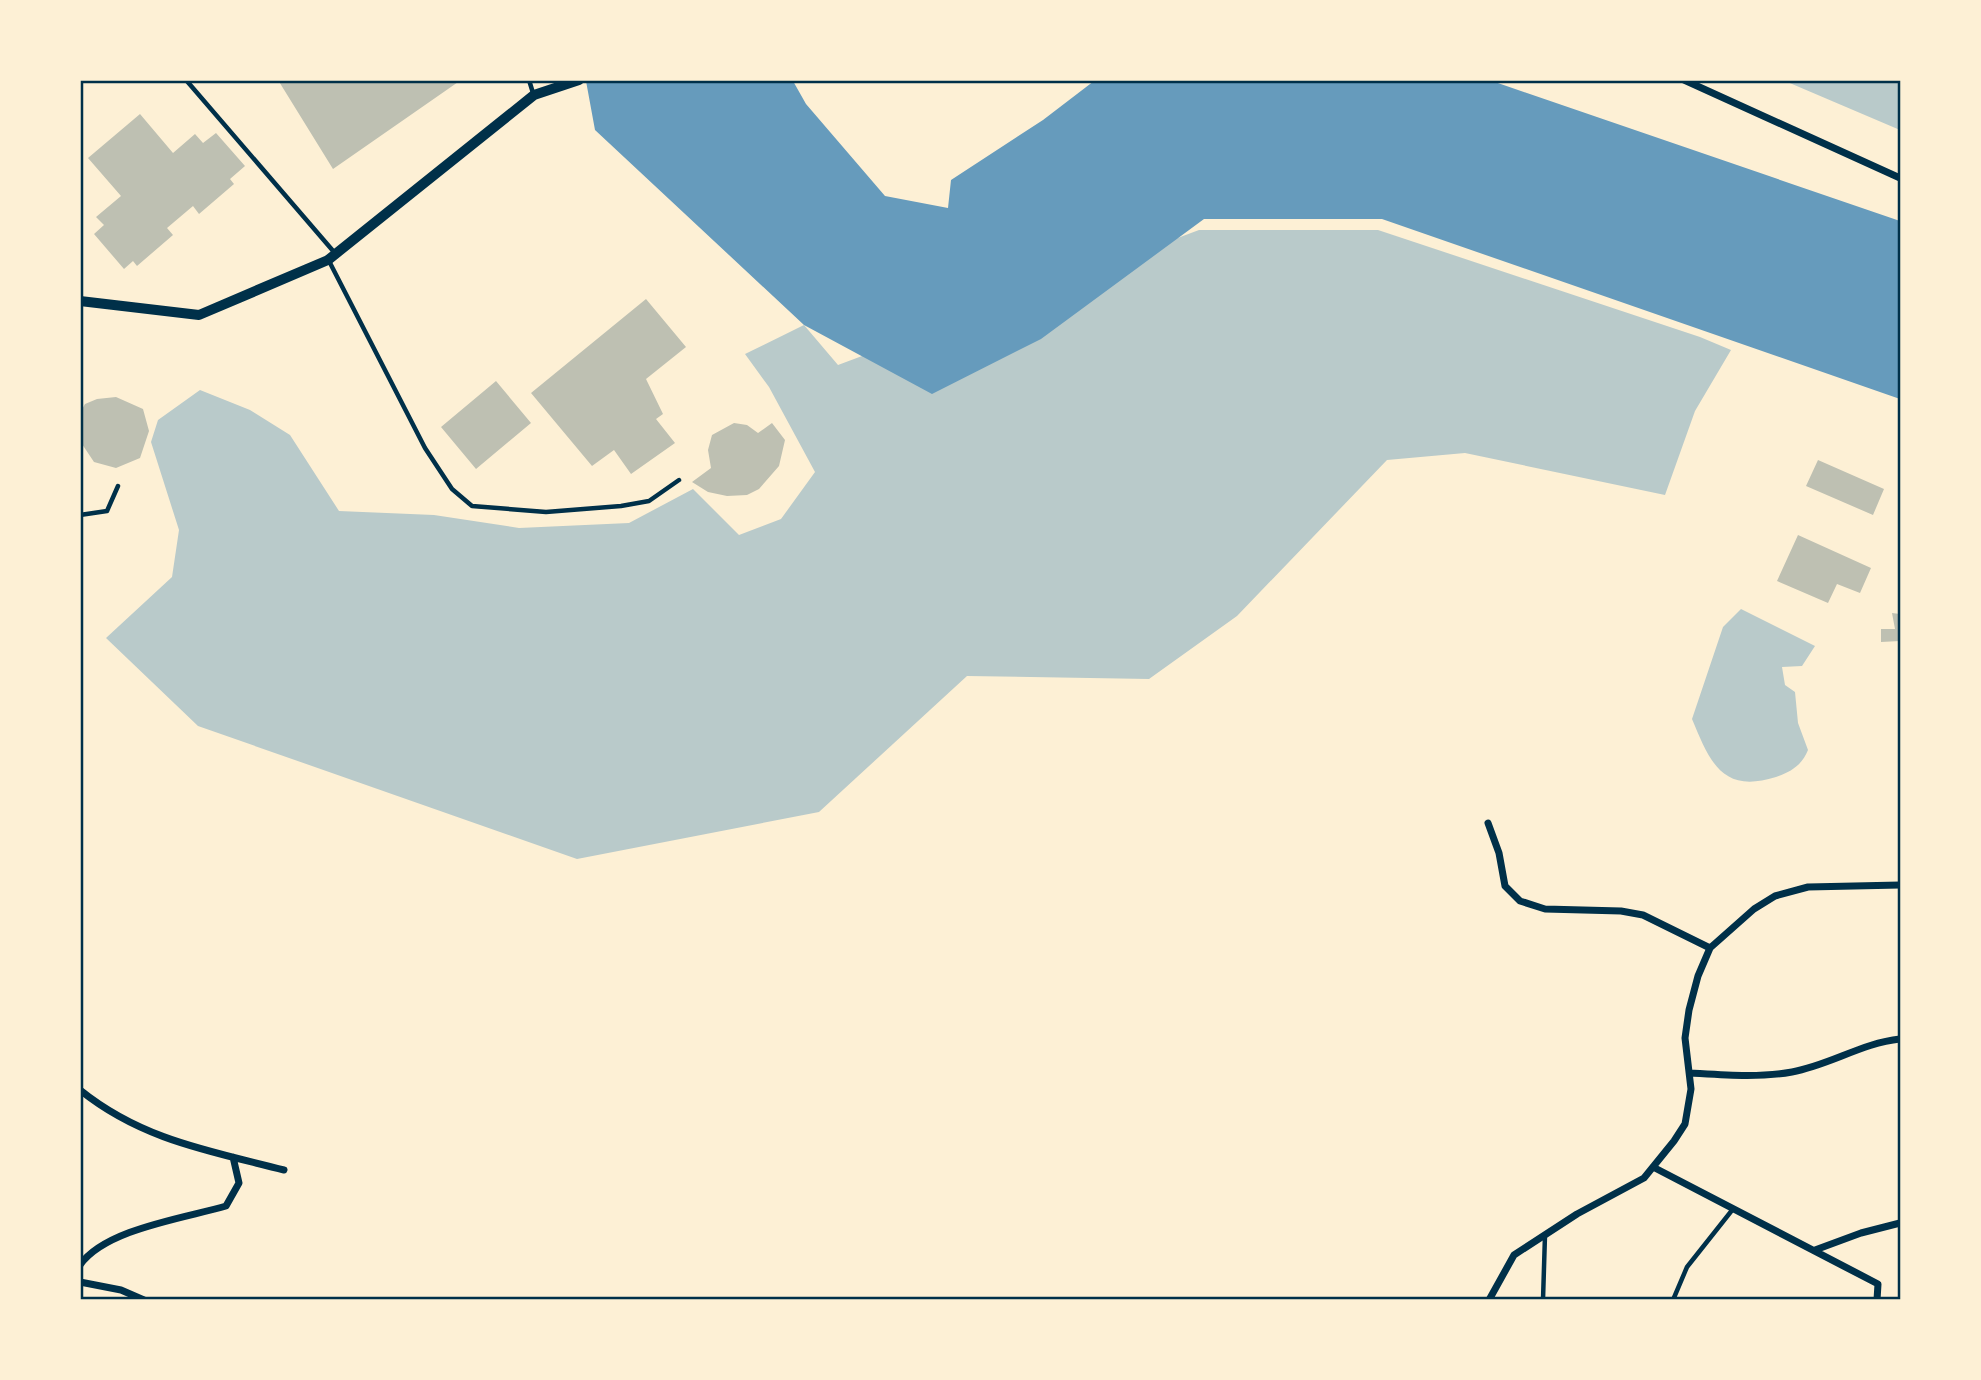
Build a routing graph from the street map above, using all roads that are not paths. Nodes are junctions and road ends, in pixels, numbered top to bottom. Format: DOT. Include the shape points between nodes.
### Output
graph roads {
  1 [pos="186,80"];
  2 [pos="529,80"];
  3 [pos="1685,80"];
  4 [pos="574,82"];
  5 [pos="534,95"];
  6 [pos="1900,178"];
  7 [pos="332,257"];
  8 [pos="80,301"];
  9 [pos="679,480"];
  10 [pos="118,486"];
  11 [pos="80,514"];
  12 [pos="1488,823"];
  13 [pos="1900,886"];
  14 [pos="1710,948"];
  15 [pos="1900,1040"];
  16 [pos="1690,1073"];
  17 [pos="80,1090"];
  18 [pos="233,1157"];
  19 [pos="1653,1167"];
  20 [pos="284,1170"];
  21 [pos="1733,1208"];
  22 [pos="1900,1223"];
  23 [pos="1545,1235"];
  24 [pos="1815,1250"];
  25 [pos="80,1265"];
  26 [pos="80,1282"];
  27 [pos="144,1300"];
  28 [pos="1489,1300"];
  29 [pos="1543,1300"];
  30 [pos="1673,1300"];
  31 [pos="1877,1300"];
  1 -- 7 [label="lane"];
  2 -- 5 [label="lane"];
  3 -- 6 [label="street"];
  4 -- 5 [label="street"];
  5 -- 7 [label="street"];
  7 -- 8 [label="street" via="199,315"];
  7 -- 9 [label="lane" via="425,448 452,489 472,506 546,512 621,506 649,501"];
  10 -- 11 [label="lane" via="107,511"];
  12 -- 14 [label="street" via="1505,886 1520,901 1545,909 1643,915"];
  13 -- 14 [label="street" via="1808,887 1775,896"];
  14 -- 16 [label="street" via="1689,1010 1685,1038"];
  15 -- 16 [label="street" via="1879,1041 1793,1072"];
  16 -- 19 [label="street" via="1685,1124"];
  17 -- 18 [label="street" via="116,1117 149,1133"];
  18 -- 20 [label="street"];
  18 -- 25 [label="street" via="239,1183 226,1206 111,1240"];
  19 -- 21 [label="street"];
  19 -- 23 [label="street" via="1644,1178"];
  21 -- 24 [label="street"];
  21 -- 30 [label="lane" via="1687,1267"];
  22 -- 24 [label="street"];
  23 -- 28 [label="street" via="1514,1255"];
  23 -- 29 [label="lane"];
  24 -- 31 [label="street" via="1878,1284"];
  26 -- 27 [label="street"];
}
